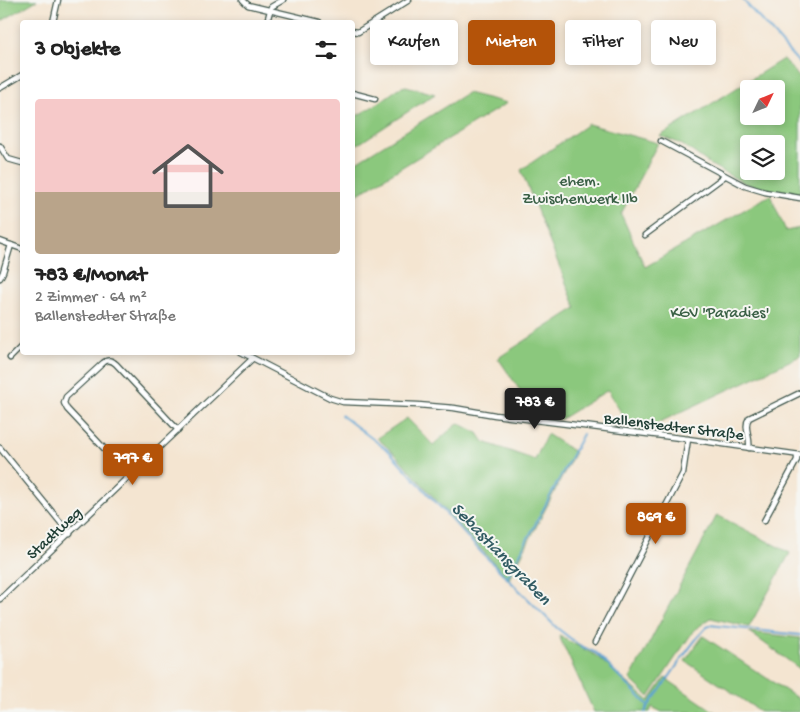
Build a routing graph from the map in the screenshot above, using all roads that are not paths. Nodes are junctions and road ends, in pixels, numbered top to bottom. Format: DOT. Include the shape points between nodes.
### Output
graph roads {
  1 [pos="58,0"];
  2 [pos="243,0"];
  3 [pos="283,0"];
  4 [pos="409,0"];
  5 [pos="270,10"];
  6 [pos="53,20"];
  7 [pos="268,20"];
  8 [pos="311,20"];
  9 [pos="355,32"];
  10 [pos="20,76"];
  11 [pos="0,88"];
  12 [pos="355,94"];
  13 [pos="375,99"];
  14 [pos="661,141"];
  15 [pos="0,146"];
  16 [pos="20,162"];
  17 [pos="725,176"];
  18 [pos="800,198"];
  19 [pos="645,235"];
  20 [pos="0,240"];
  21 [pos="12,245"];
  22 [pos="20,248"];
  23 [pos="0,278"];
  24 [pos="20,348"];
  25 [pos="246,355"];
  26 [pos="10,358"];
  27 [pos="252,359"];
  28 [pos="800,393"];
  29 [pos="178,430"];
  30 [pos="688,439"];
  31 [pos="0,448"];
  32 [pos="749,448"];
  33 [pos="799,455"];
  34 [pos="130,476"];
  35 [pos="764,521"];
  36 [pos="70,534"];
  37 [pos="0,599"];
  38 [pos="595,642"];
  1 -- 6 [label="street"];
  2 -- 5 [label="street" via="248,5"];
  3 -- 5 [label="street"];
  4 -- 9 [label="street"];
  5 -- 7 [label="street"];
  5 -- 8 [label="street"];
  10 -- 11 [label="street"];
  12 -- 13 [label="street"];
  14 -- 17 [label="street"];
  15 -- 16 [label="street" via="8,159"];
  17 -- 18 [label="street" via="765,192"];
  17 -- 19 [label="street"];
  20 -- 21 [label="street"];
  21 -- 22 [label="street"];
  21 -- 23 [label="street"];
  24 -- 26 [label="street"];
  25 -- 27 [label="street, Ballenstedter Straße"];
  27 -- 29 [label="street, Stadtweg"];
  27 -- 30 [label="street, Ballenstedter Straße" via="342,402 418,404"];
  28 -- 32 [label="street" via="749,418 746,422"];
  29 -- 34 [label="street, Stadtweg"];
  29 -- 34 [label="street" via="110,360 66,398 67,409"];
  30 -- 32 [label="street, Ballenstedter Straße"];
  30 -- 38 [label="street" via="683,473"];
  31 -- 36 [label="street"];
  32 -- 33 [label="street, Ballenstedter Straße"];
  33 -- 35 [label="street, Ballenstedter Straße"];
  34 -- 36 [label="street, Stadtweg"];
  36 -- 37 [label="street, Stadtweg"];
}
